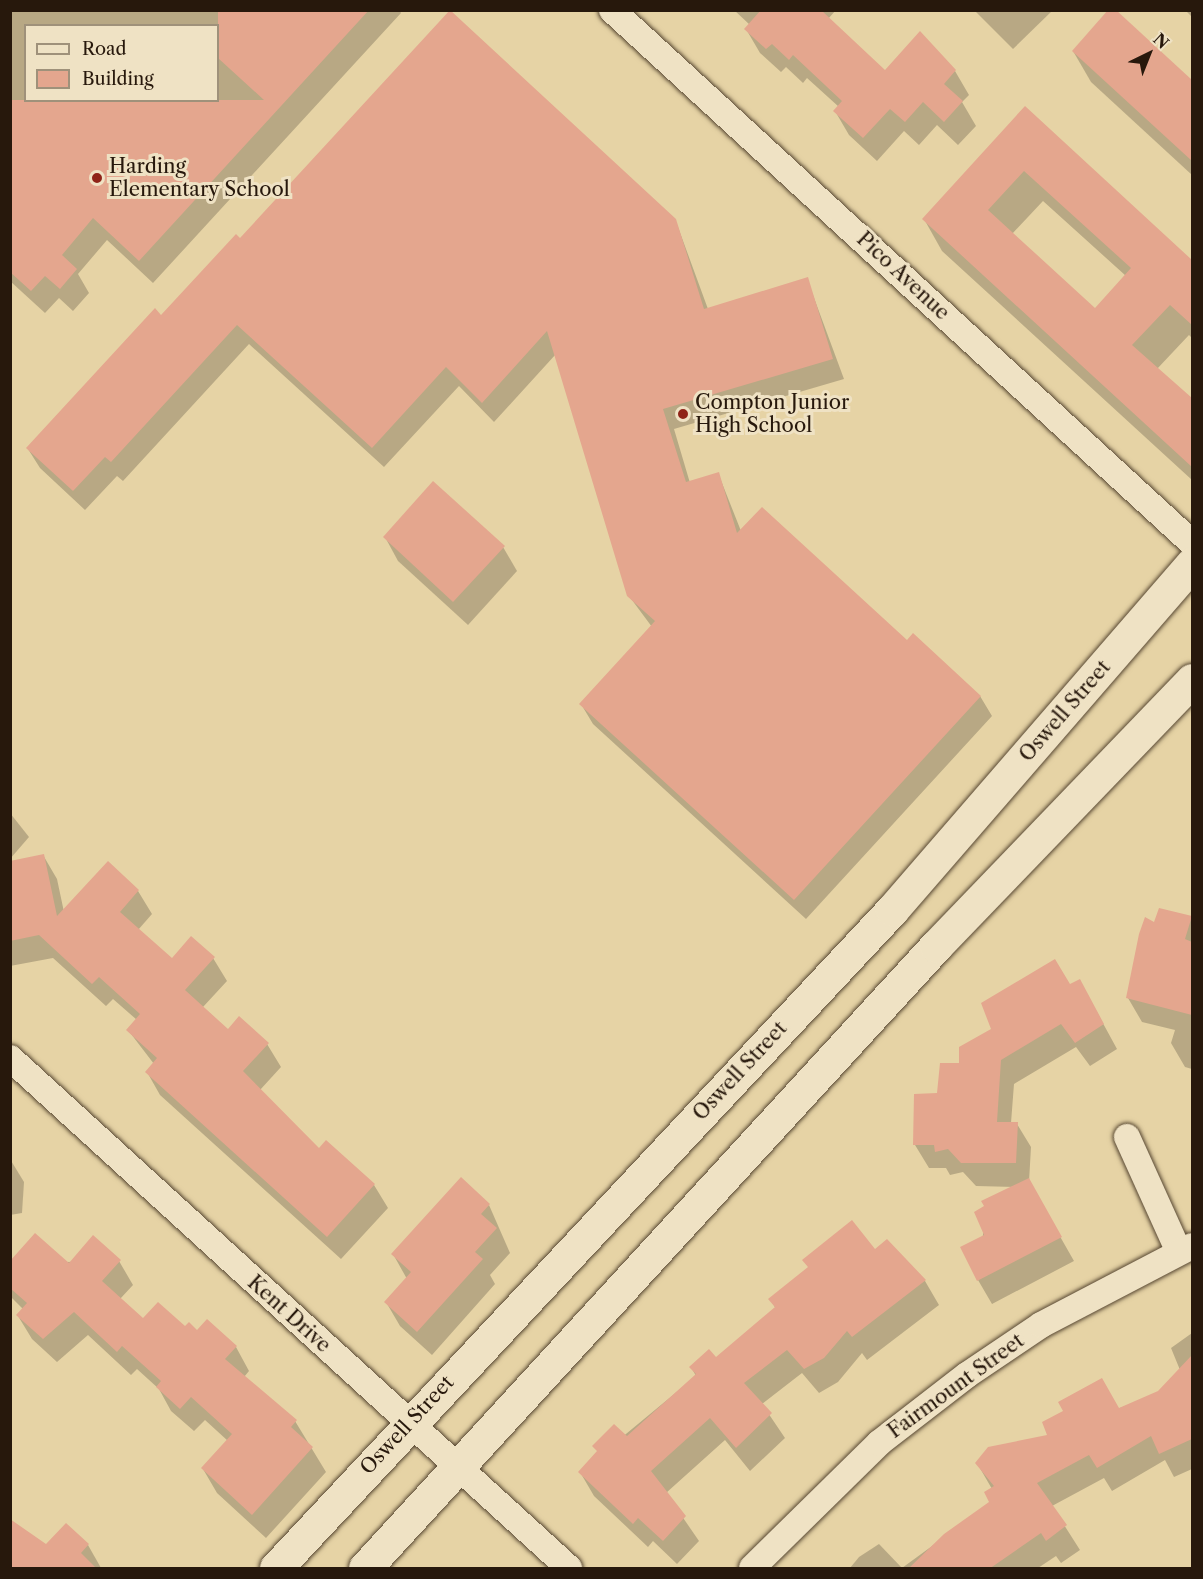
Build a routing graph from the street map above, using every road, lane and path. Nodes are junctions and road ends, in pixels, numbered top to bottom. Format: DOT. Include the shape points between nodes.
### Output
graph roads {
  1 [pos="612,10"];
  2 [pos="1192,543"];
  3 [pos="1192,564"];
  4 [pos="1192,680"];
  5 [pos="10,1058"];
  6 [pos="1127,1137"];
  7 [pos="1186,1249"];
  8 [pos="408,1423"];
  9 [pos="457,1467"];
  10 [pos="276,1569"];
  11 [pos="365,1569"];
  12 [pos="569,1569"];
  13 [pos="752,1569"];
  1 -- 2 [label="street, Pico Avenue"];
  3 -- 8 [label="main road, Oswell Street" via="892,910"];
  4 -- 9 [label="main road" via="936,946"];
  5 -- 8 [label="street, Kent Drive"];
  6 -- 7 [label="street"];
  7 -- 13 [label="street, Fairmount Street" via="1041,1325 967,1375 879,1443"];
  8 -- 9 [label="street, Kent Drive"];
  8 -- 10 [label="main road, Oswell Street"];
  9 -- 11 [label="main road"];
  9 -- 12 [label="street, Kent Drive"];
}
